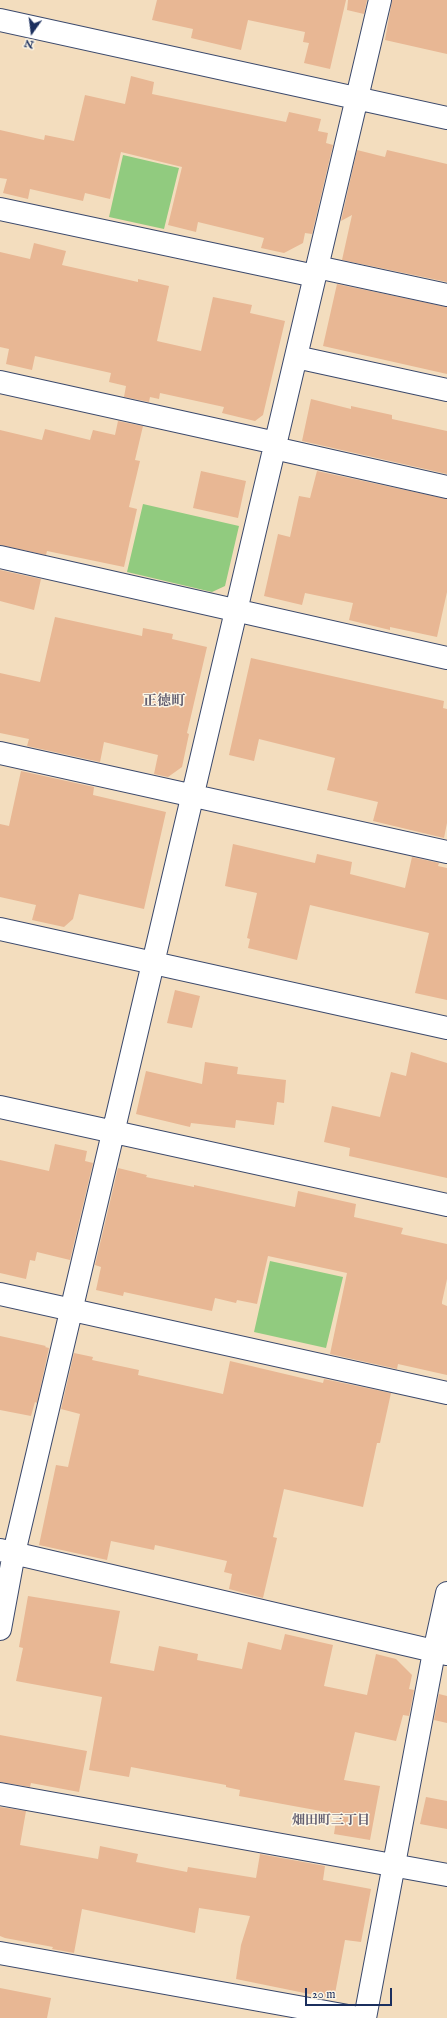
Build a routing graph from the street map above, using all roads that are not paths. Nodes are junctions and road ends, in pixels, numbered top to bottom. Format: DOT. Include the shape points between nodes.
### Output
graph roads {
  1 [pos="380,0"];
  2 [pos="0,20"];
  3 [pos="357,99"];
  4 [pos="447,118"];
  5 [pos="0,209"];
  6 [pos="316,272"];
  7 [pos="447,295"];
  8 [pos="296,357"];
  9 [pos="0,382"];
  10 [pos="447,390"];
  11 [pos="275,446"];
  12 [pos="447,487"];
  13 [pos="0,557"];
  14 [pos="236,610"];
  15 [pos="447,658"];
  16 [pos="0,753"];
  17 [pos="192,796"];
  18 [pos="447,852"];
  19 [pos="0,929"];
  20 [pos="153,964"];
  21 [pos="447,1028"];
  22 [pos="0,1107"];
  23 [pos="113,1132"];
  24 [pos="447,1205"];
  25 [pos="0,1294"];
  26 [pos="71,1310"];
  27 [pos="447,1393"];
  28 [pos="7,1551"];
  29 [pos="447,1593"];
  30 [pos="0,1629"];
  31 [pos="440,1653"];
  32 [pos="0,1794"];
  33 [pos="393,1865"];
  34 [pos="447,1875"];
  35 [pos="0,1953"];
  36 [pos="359,2018"];
  37 [pos="365,2018"];
  1 -- 3 [label="street"];
  2 -- 3 [label="street"];
  3 -- 4 [label="street"];
  3 -- 6 [label="street"];
  5 -- 6 [label="street"];
  6 -- 7 [label="street"];
  6 -- 8 [label="street"];
  8 -- 10 [label="street"];
  8 -- 11 [label="street"];
  9 -- 11 [label="street"];
  11 -- 12 [label="street"];
  11 -- 14 [label="street"];
  13 -- 14 [label="street"];
  14 -- 15 [label="street"];
  14 -- 17 [label="street"];
  16 -- 17 [label="street"];
  17 -- 18 [label="street"];
  17 -- 20 [label="street"];
  19 -- 20 [label="street"];
  20 -- 21 [label="street"];
  20 -- 23 [label="street"];
  22 -- 23 [label="street"];
  23 -- 24 [label="street"];
  23 -- 26 [label="street"];
  25 -- 26 [label="street"];
  26 -- 27 [label="street"];
  26 -- 28 [label="street"];
  28 -- 30 [label="street"];
  28 -- 31 [label="street"];
  29 -- 31 [label="street"];
  31 -- 33 [label="street"];
  32 -- 33 [label="street"];
  33 -- 34 [label="street"];
  33 -- 37 [label="street"];
  35 -- 36 [label="street"];
}
